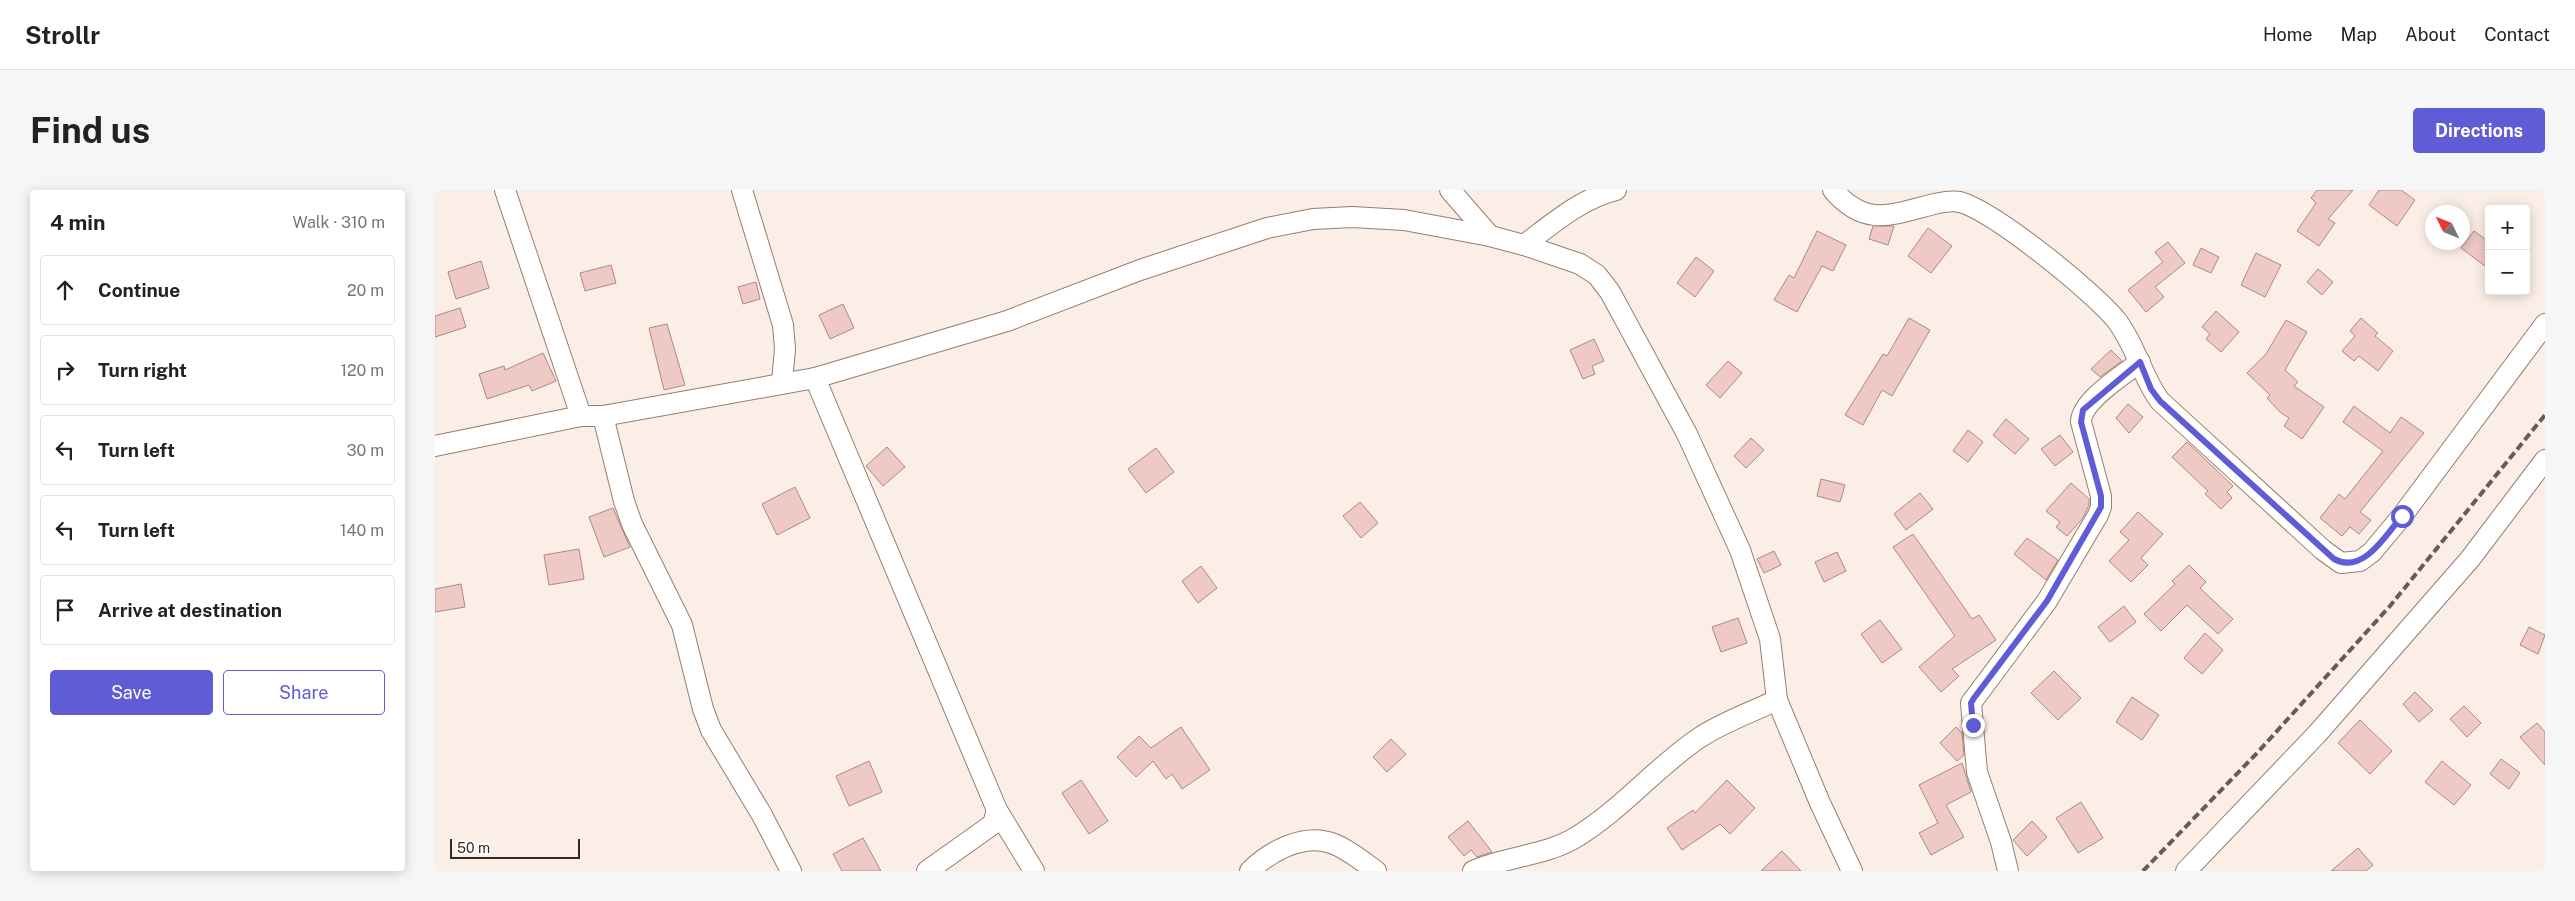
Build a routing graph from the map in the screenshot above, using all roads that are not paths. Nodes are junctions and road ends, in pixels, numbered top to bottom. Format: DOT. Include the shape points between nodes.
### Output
graph roads {
  1 [pos="505,190"];
  2 [pos="742,190"];
  3 [pos="1450,190"];
  4 [pos="1617,190"];
  5 [pos="1833,190"];
  6 [pos="1490,236"];
  7 [pos="1524,244"];
  8 [pos="2545,324"];
  9 [pos="2140,362"];
  10 [pos="815,378"];
  11 [pos="782,382"];
  12 [pos="581,416"];
  13 [pos="603,416"];
  14 [pos="435,446"];
  15 [pos="2545,460"];
  16 [pos="1777,700"];
  17 [pos="997,810"];
  18 [pos="791,871"];
  19 [pos="927,871"];
  20 [pos="1034,871"];
  21 [pos="1250,871"];
  22 [pos="1376,871"];
  23 [pos="1473,871"];
  24 [pos="1852,871"];
  25 [pos="2007,871"];
  26 [pos="2185,871"];
  1 -- 12 [label="street"];
  2 -- 11 [label="street" via="783,325"];
  3 -- 6 [label="street"];
  4 -- 7 [label="street" via="1566,213"];
  5 -- 9 [label="street" via="1846,205 1865,214 1884,216 1938,203 1958,202 1986,214 2100,301 2122,329"];
  6 -- 7 [label="street"];
  6 -- 10 [label="street" via="1404,220 1352,216 1267,228 1140,270 1007,321"];
  7 -- 16 [label="street" via="1580,264 1597,275 1610,292 1687,434 1740,550 1770,640"];
  8 -- 9 [label="street" via="2402,516 2372,552 2360,561 2347,564 2329,554 2160,401 2151,389"];
  9 -- 25 [label="street" via="2086,405 2081,415 2101,496 2098,515 2047,601 1971,703 1977,772 2001,842"];
  10 -- 11 [label="street"];
  10 -- 17 [label="street"];
  11 -- 13 [label="street"];
  12 -- 13 [label="street"];
  12 -- 14 [label="street"];
  13 -- 18 [label="street" via="624,501 682,625 711,730"];
  15 -- 26 [label="street" via="2470,559 2323,727"];
  16 -- 23 [label="street" via="1700,738 1576,838"];
  16 -- 24 [label="street"];
  17 -- 19 [label="street" via="993,824"];
  17 -- 20 [label="street"];
  21 -- 22 [label="street" via="1283,848 1319,840 1348,850"];
}
